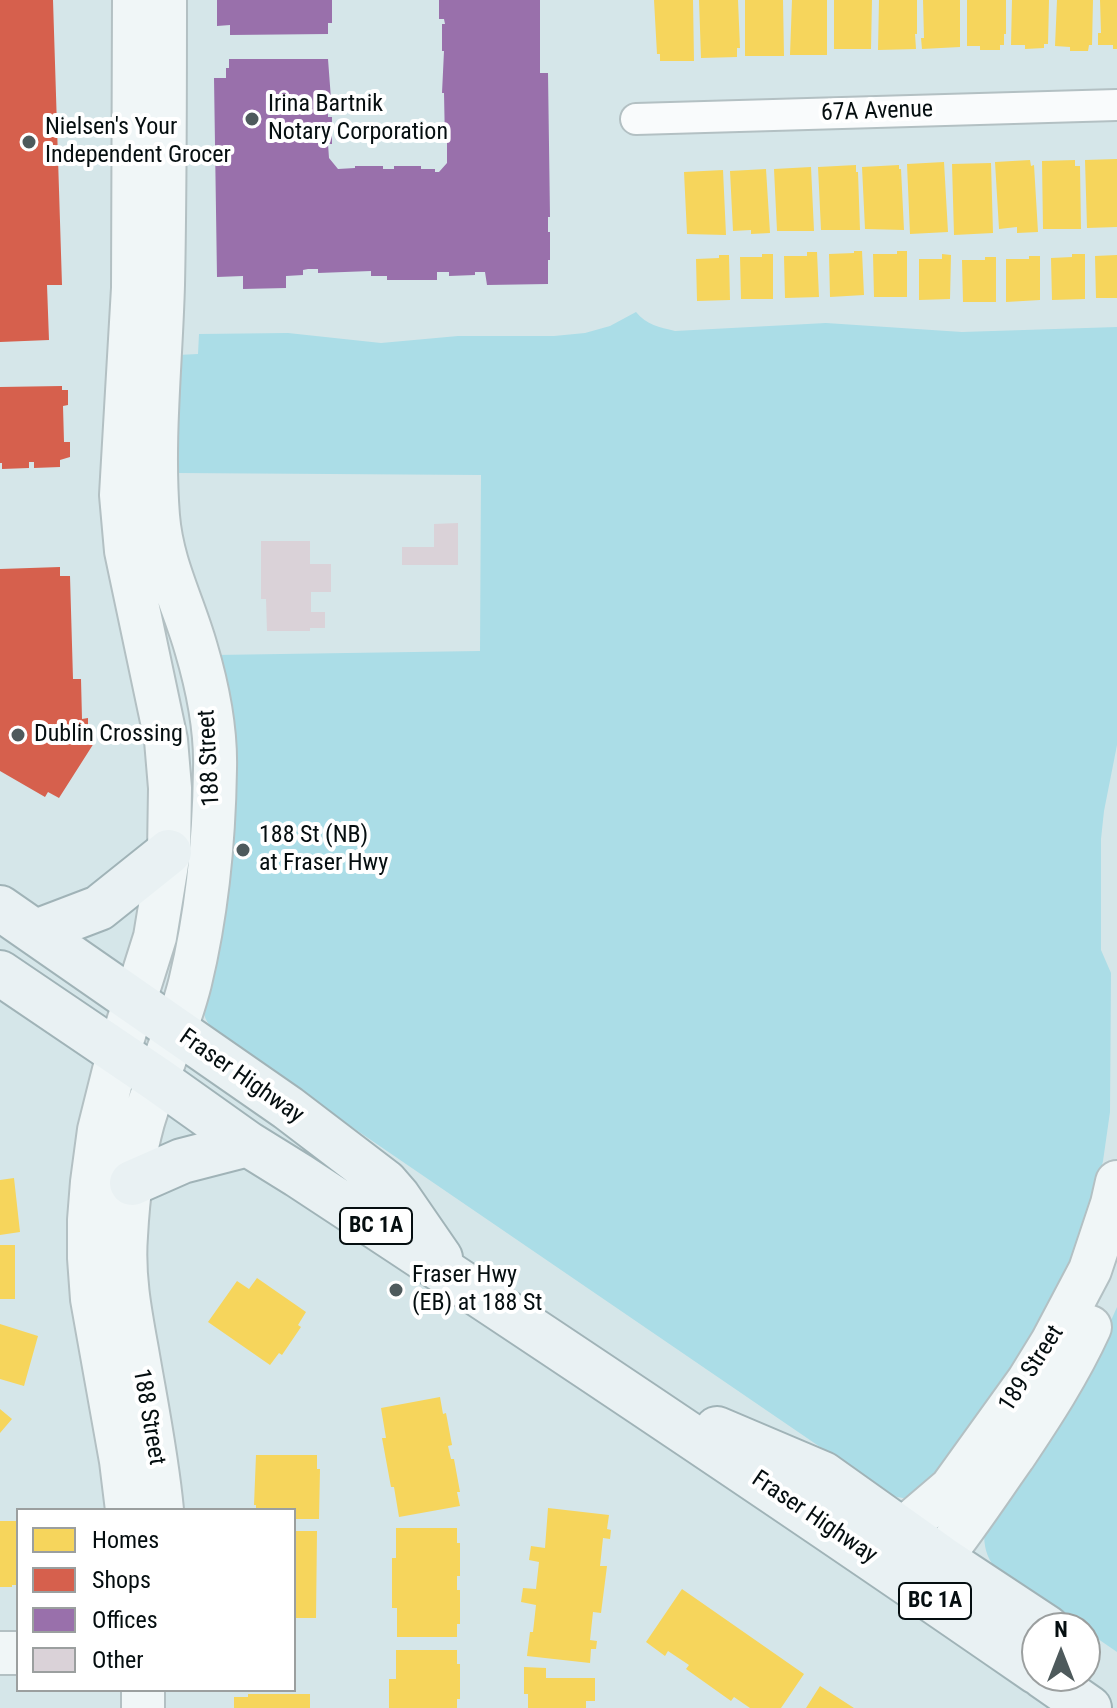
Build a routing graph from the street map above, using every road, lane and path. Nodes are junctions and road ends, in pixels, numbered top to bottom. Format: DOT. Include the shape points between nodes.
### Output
graph roads {
  1 [pos="134,0"];
  2 [pos="165,0"];
  3 [pos="1117,105"];
  4 [pos="636,119"];
  5 [pos="169,852"];
  6 [pos="0,908"];
  7 [pos="36,932"];
  8 [pos="0,973"];
  9 [pos="135,1003"];
  10 [pos="175,1031"];
  11 [pos="118,1054"];
  12 [pos="158,1080"];
  13 [pos="248,1144"];
  14 [pos="1117,1182"];
  15 [pos="132,1183"];
  16 [pos="1117,1260"];
  17 [pos="453,1277"];
  18 [pos="629,1394"];
  19 [pos="127,1508"];
  20 [pos="162,1508"];
  21 [pos="903,1529"];
  22 [pos="833,1530"];
  23 [pos="941,1558"];
  24 [pos="1023,1612"];
  25 [pos="1021,1661"];
  26 [pos="1101,1686"];
  27 [pos="1066,1692"];
  28 [pos="1117,1703"];
  29 [pos="1089,1708"];
  1 -- 5 [label="street, 188 Street" via="133,288 121,495 126,551 166,740"];
  2 -- 10 [label="street, 188 Street" via="158,516 163,557 196,648 215,763 205,902"];
  3 -- 4 [label="street, 67A Avenue"];
  5 -- 7 [label="main road" via="99,908"];
  5 -- 9 [label="street, 188 Street" via="155,937"];
  6 -- 7 [label="main road, Fraser Highway"];
  7 -- 9 [label="main road, Fraser Highway"];
  8 -- 11 [label="main road, Fraser Highway / BC 1A"];
  9 -- 10 [label="main road, Fraser Highway"];
  9 -- 11 [label="street, 188 Street"];
  10 -- 12 [label="street, 188 Street"];
  10 -- 17 [label="main road, Fraser Highway" via="385,1182"];
  11 -- 12 [label="main road, Fraser Highway / BC 1A"];
  11 -- 19 [label="street, 188 Street" via="99,1130 89,1258"];
  12 -- 13 [label="main road, Fraser Highway / BC 1A"];
  12 -- 15 [label="street, 188 Street"];
  13 -- 15 [label="main road" via="182,1161"];
  13 -- 17 [label="main road, Fraser Highway / BC 1A"];
  14 -- 21 [label="street, 189 Street" via="1090,1270 1052,1342 951,1488"];
  15 -- 20 [label="street, 188 Street" via="126,1235 128,1300"];
  16 -- 23 [label="street, 189 Street" via="1054,1396"];
  17 -- 18 [label="main road, Fraser Highway / BC 1A"];
  18 -- 21 [label="main road, Fraser Highway / BC 1A" via="823,1474"];
  18 -- 22 [label="main road, Fraser Highway / BC 1A"];
  21 -- 23 [label="main road, Fraser Highway / BC 1A"];
  22 -- 23 [label="main road" via="886,1550 931,1561"];
  22 -- 25 [label="main road, Fraser Highway / BC 1A"];
  23 -- 24 [label="main road, Fraser Highway / BC 1A"];
  26 -- 28 [label="main road"];
  27 -- 29 [label="main road"];
}
